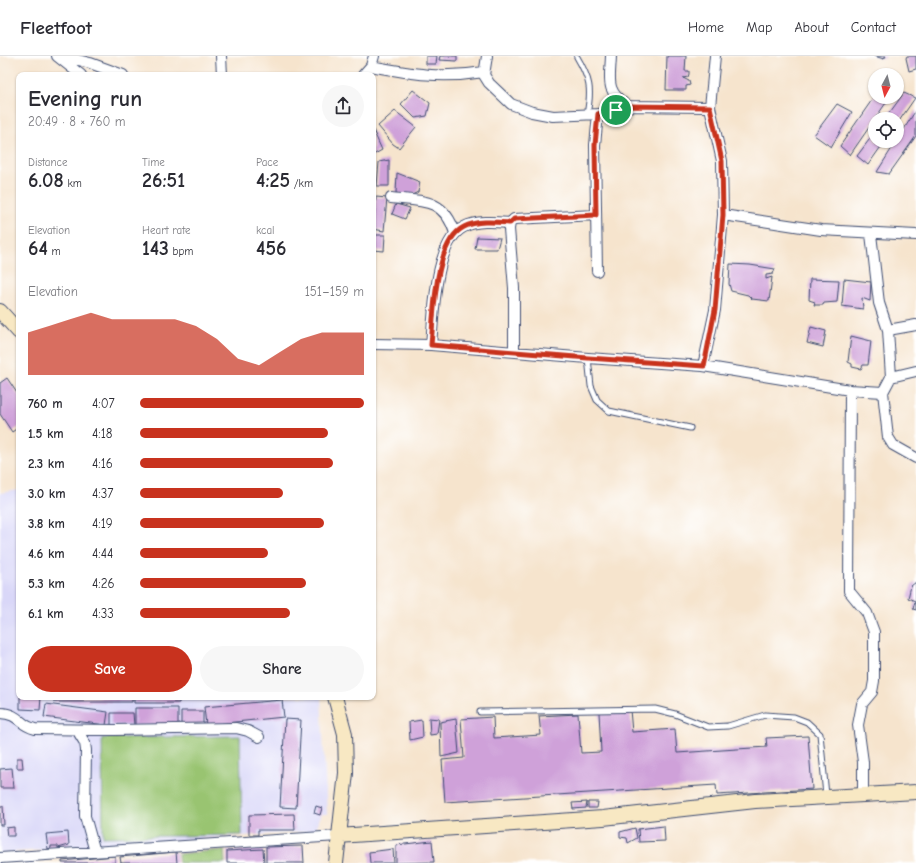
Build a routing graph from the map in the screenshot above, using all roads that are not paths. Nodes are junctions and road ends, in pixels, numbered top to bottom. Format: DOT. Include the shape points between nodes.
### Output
graph roads {
  1 [pos="57,56"];
  2 [pos="62,56"];
  3 [pos="222,56"];
  4 [pos="374,56"];
  5 [pos="487,56"];
  6 [pos="611,56"];
  7 [pos="715,56"];
  8 [pos="577,57"];
  9 [pos="370,66"];
  10 [pos="77,72"];
  11 [pos="115,72"];
  12 [pos="222,72"];
  13 [pos="365,72"];
  14 [pos="484,72"];
  15 [pos="627,106"];
  16 [pos="710,107"];
  17 [pos="593,114"];
  18 [pos="391,198"];
  19 [pos="596,215"];
  20 [pos="723,215"];
  21 [pos="510,223"];
  22 [pos="455,234"];
  23 [pos="871,234"];
  24 [pos="916,235"];
  25 [pos="597,272"];
  26 [pos="0,311"];
  27 [pos="916,325"];
  28 [pos="16,329"];
  29 [pos="888,330"];
  30 [pos="376,344"];
  31 [pos="431,345"];
  32 [pos="514,352"];
  33 [pos="588,358"];
  34 [pos="704,366"];
  35 [pos="916,371"];
  36 [pos="891,377"];
  37 [pos="850,390"];
  38 [pos="883,392"];
  39 [pos="690,428"];
  40 [pos="916,458"];
  41 [pos="336,700"];
  42 [pos="480,712"];
  43 [pos="0,713"];
  44 [pos="77,730"];
  45 [pos="259,737"];
  46 [pos="916,792"];
  47 [pos="863,795"];
  48 [pos="826,796"];
  49 [pos="338,836"];
  50 [pos="95,852"];
  51 [pos="0,858"];
  52 [pos="336,863"];
  1 -- 10 [label="street"];
  2 -- 11 [label="street"];
  3 -- 12 [label="street"];
  4 -- 9 [label="street"];
  5 -- 14 [label="street"];
  6 -- 15 [label="street" via="612,93"];
  7 -- 16 [label="street"];
  8 -- 17 [label="lane" via="589,82"];
  9 -- 13 [label="street"];
  9 -- 14 [label="street" via="440,76"];
  14 -- 17 [label="street" via="489,83 510,104 520,108 553,116"];
  15 -- 16 [label="street"];
  15 -- 17 [label="street"];
  16 -- 20 [label="street" via="722,161"];
  17 -- 19 [label="street"];
  18 -- 22 [label="street" via="432,203 447,216"];
  19 -- 21 [label="street" via="514,219"];
  19 -- 25 [label="street"];
  20 -- 23 [label="street" via="821,230"];
  20 -- 34 [label="street" via="715,310"];
  21 -- 22 [label="street" via="482,223 464,227"];
  21 -- 32 [label="street"];
  22 -- 31 [label="street" via="440,261"];
  23 -- 24 [label="street"];
  23 -- 29 [label="street" via="879,303"];
  26 -- 28 [label="street"];
  27 -- 29 [label="street"];
  29 -- 36 [label="street"];
  30 -- 31 [label="street"];
  31 -- 32 [label="street"];
  32 -- 33 [label="street"];
  33 -- 34 [label="street"];
  33 -- 39 [label="lane" via="591,386 597,400 609,412"];
  34 -- 37 [label="street"];
  35 -- 36 [label="street"];
  36 -- 38 [label="street"];
  37 -- 38 [label="street"];
  37 -- 47 [label="street" via="849,591 867,613 874,632 874,681 872,692 862,704 858,725 863,762"];
  38 -- 40 [label="street" via="890,443"];
  41 -- 49 [label="street" via="345,734 346,759"];
  42 -- 48 [label="lane" via="655,709 708,727 728,726 765,715 794,717 807,722 820,734"];
  43 -- 44 [label="street" via="14,715 24,725 35,729"];
  44 -- 45 [label="street" via="236,728"];
  44 -- 50 [label="street" via="85,743 84,812"];
  46 -- 47 [label="street"];
  47 -- 48 [label="street"];
  48 -- 49 [label="street" via="603,818"];
  49 -- 50 [label="street"];
  49 -- 52 [label="street"];
  50 -- 51 [label="street"];
}
